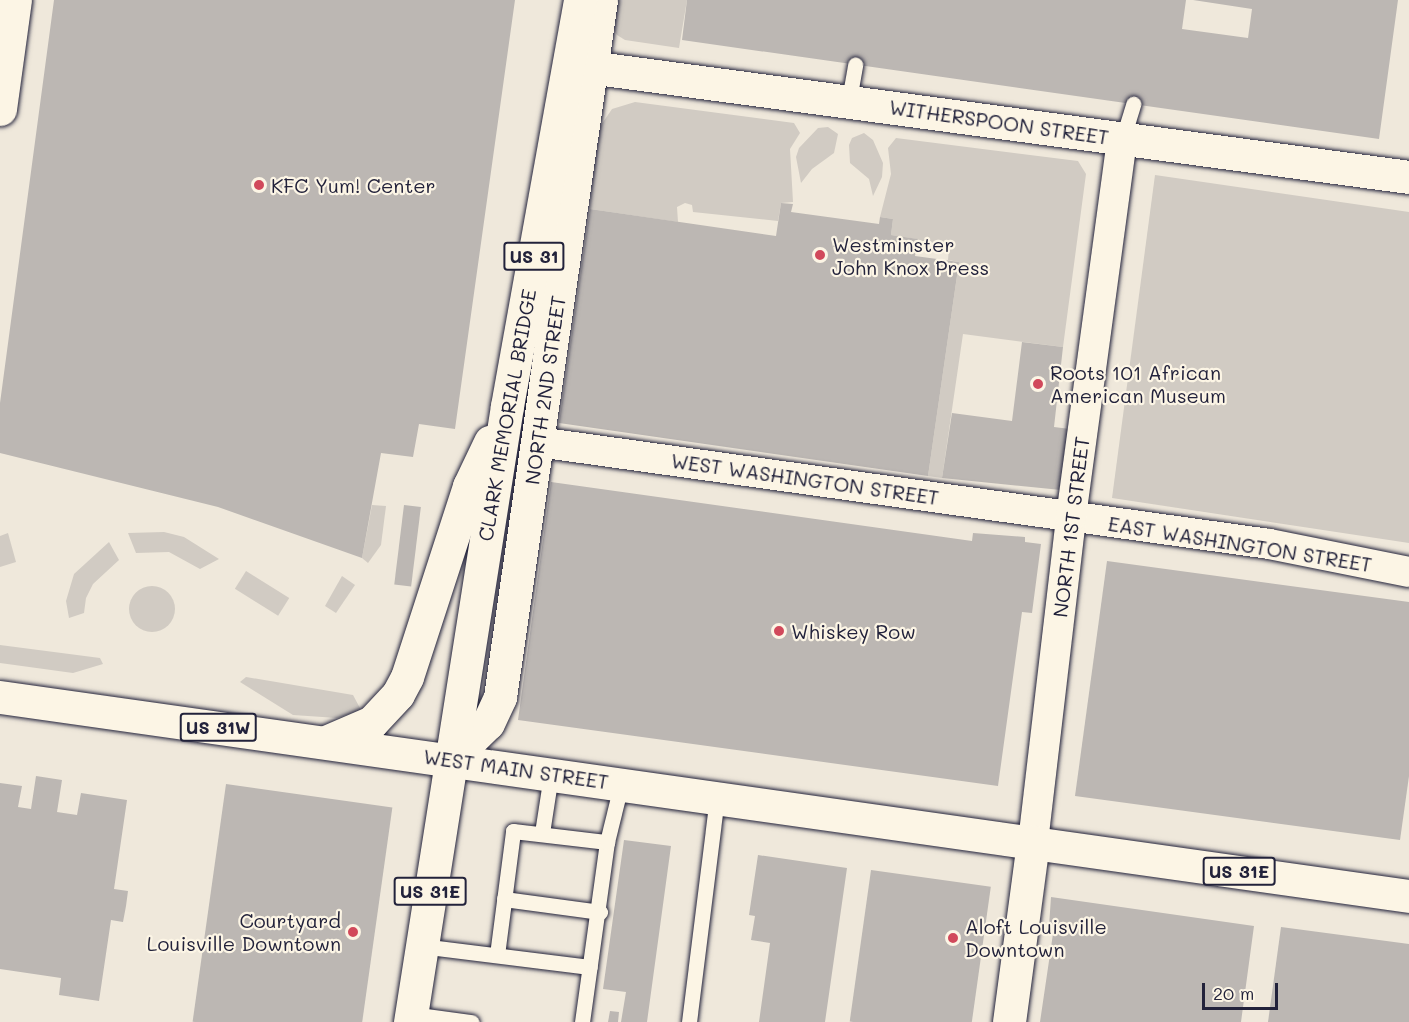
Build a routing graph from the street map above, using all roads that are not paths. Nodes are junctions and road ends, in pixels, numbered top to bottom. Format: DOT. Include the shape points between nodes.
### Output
graph roads {
  1 [pos="15,0"];
  2 [pos="580,0"];
  3 [pos="601,0"];
  4 [pos="855,65"];
  5 [pos="590,67"];
  6 [pos="849,100"];
  7 [pos="1132,104"];
  8 [pos="0,109"];
  9 [pos="1122,141"];
  10 [pos="1409,177"];
  11 [pos="507,406"];
  12 [pos="538,441"];
  13 [pos="1071,517"];
  14 [pos="1409,572"];
  15 [pos="0,697"];
  16 [pos="325,742"];
  17 [pos="449,761"];
  18 [pos="551,775"];
  19 [pos="621,785"];
  20 [pos="717,798"];
  21 [pos="542,833"];
  22 [pos="607,842"];
  23 [pos="1033,842"];
  24 [pos="1409,896"];
  25 [pos="504,899"];
  26 [pos="600,912"];
  27 [pos="422,946"];
  28 [pos="497,956"];
  29 [pos="590,967"];
  30 [pos="411,1018"];
  31 [pos="471,1022"];
  32 [pos="582,1022"];
  33 [pos="689,1022"];
  34 [pos="1009,1022"];
  1 -- 8 [label="main road"];
  2 -- 11 [label="main road, CLARK MEMORIAL BRIDGE / US 31"];
  3 -- 5 [label="main road, NORTH 2ND STREET"];
  4 -- 6 [label="lane"];
  5 -- 6 [label="main road, WITHERSPOON STREET"];
  5 -- 12 [label="main road, NORTH 2ND STREET"];
  6 -- 9 [label="main road, WITHERSPOON STREET"];
  7 -- 9 [label="lane"];
  9 -- 10 [label="main road, WITHERSPOON STREET"];
  9 -- 13 [label="street, NORTH 1ST STREET"];
  11 -- 16 [label="main road" via="469,486 398,694 372,722"];
  11 -- 17 [label="main road, CLARK MEMORIAL BRIDGE / US 31"];
  12 -- 13 [label="street, WEST WASHINGTON STREET"];
  12 -- 17 [label="main road, NORTH 2ND STREET" via="500,697 482,729"];
  13 -- 14 [label="street, EAST WASHINGTON STREET" via="1269,544"];
  13 -- 23 [label="street, NORTH 1ST STREET"];
  15 -- 16 [label="main road, WEST MAIN STREET / US 31W"];
  16 -- 17 [label="main road, WEST MAIN STREET / US 31E"];
  17 -- 18 [label="main road, WEST MAIN STREET / US 31E"];
  17 -- 27 [label="main road, US 31E"];
  18 -- 19 [label="main road, WEST MAIN STREET / US 31E"];
  18 -- 21 [label="lane"];
  19 -- 20 [label="main road, WEST MAIN STREET / US 31E"];
  19 -- 22 [label="lane"];
  20 -- 23 [label="main road, WEST MAIN STREET / US 31E"];
  20 -- 33 [label="lane"];
  21 -- 22 [label="lane"];
  21 -- 25 [label="lane" via="513,831"];
  22 -- 26 [label="lane"];
  23 -- 24 [label="main road, US 31E"];
  23 -- 34 [label="main road"];
  25 -- 26 [label="lane"];
  25 -- 28 [label="lane"];
  26 -- 29 [label="lane"];
  27 -- 28 [label="lane"];
  27 -- 30 [label="main road, US 31E"];
  28 -- 29 [label="lane"];
  29 -- 32 [label="lane"];
  30 -- 31 [label="lane"];
}
